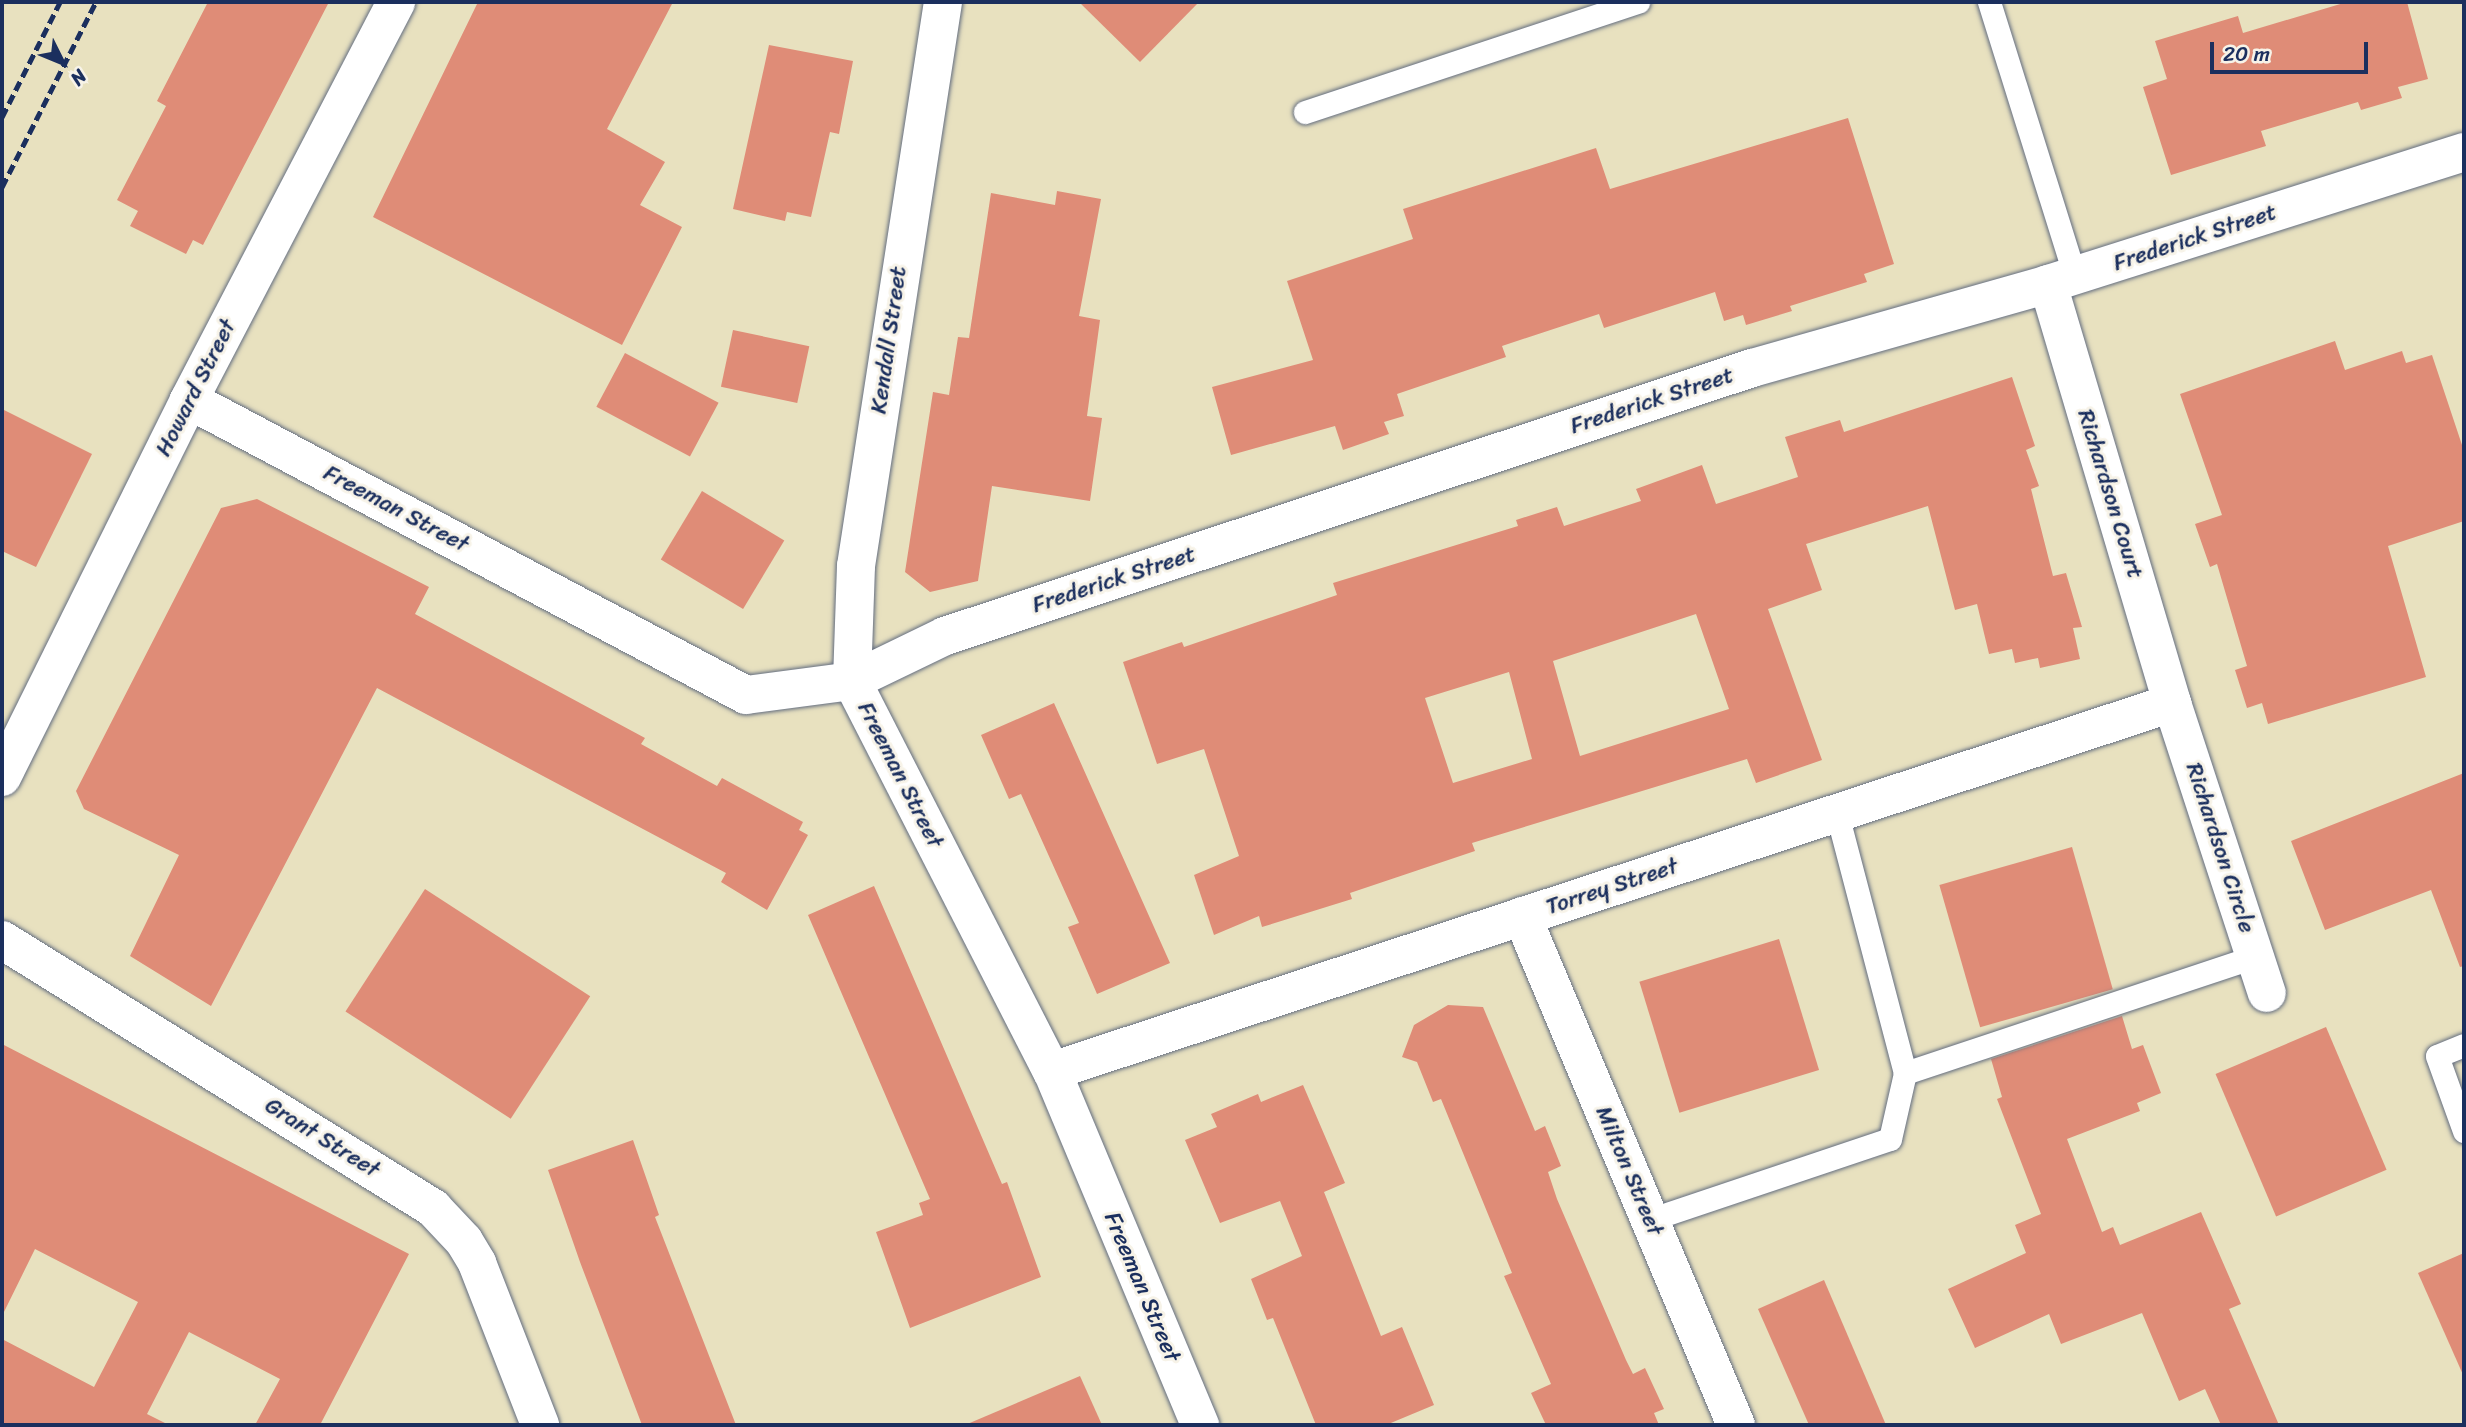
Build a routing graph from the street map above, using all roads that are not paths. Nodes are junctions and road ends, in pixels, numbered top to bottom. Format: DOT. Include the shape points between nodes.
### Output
graph roads {
  1 [pos="396,2"];
  2 [pos="943,2"];
  3 [pos="1638,2"];
  4 [pos="1989,2"];
  5 [pos="1605,7"];
  6 [pos="1305,112"];
  7 [pos="2464,152"];
  8 [pos="2062,280"];
  9 [pos="189,400"];
  10 [pos="852,681"];
  11 [pos="2172,703"];
  12 [pos="2,776"];
  13 [pos="1836,813"];
  14 [pos="1522,916"];
  15 [pos="2,940"];
  16 [pos="2257,956"];
  17 [pos="2267,993"];
  18 [pos="2464,1045"];
  19 [pos="1052,1071"];
  20 [pos="1905,1073"];
  21 [pos="2464,1131"];
  22 [pos="1649,1220"];
  23 [pos="540,1425"];
  24 [pos="1200,1425"];
  25 [pos="1736,1425"];
  1 -- 9 [label="street, Howard Street"];
  2 -- 10 [label="street, Kendall Street" via="856,566"];
  3 -- 5 [label="lane"];
  4 -- 8 [label="lane"];
  5 -- 6 [label="lane"];
  7 -- 8 [label="street, Frederick Street"];
  8 -- 10 [label="street, Frederick Street" via="1685,390 945,636"];
  8 -- 11 [label="street, Richardson Court"];
  9 -- 10 [label="street, Freeman Street" via="746,695"];
  9 -- 12 [label="street, Howard Street"];
  10 -- 19 [label="street, Freeman Street"];
  11 -- 13 [label="street, Torrey Street"];
  11 -- 16 [label="street, Richardson Circle"];
  13 -- 14 [label="street, Torrey Street"];
  13 -- 20 [label="lane"];
  14 -- 19 [label="street, Torrey Street"];
  14 -- 22 [label="street, Milton Street"];
  15 -- 23 [label="street, Grant Street" via="433,1208 464,1241 477,1263"];
  16 -- 17 [label="street, Richardson Circle"];
  16 -- 20 [label="lane"];
  18 -- 21 [label="lane" via="2437,1056"];
  19 -- 24 [label="street, Freeman Street"];
  20 -- 22 [label="lane" via="1890,1139"];
  22 -- 25 [label="street, Milton Street"];
}
